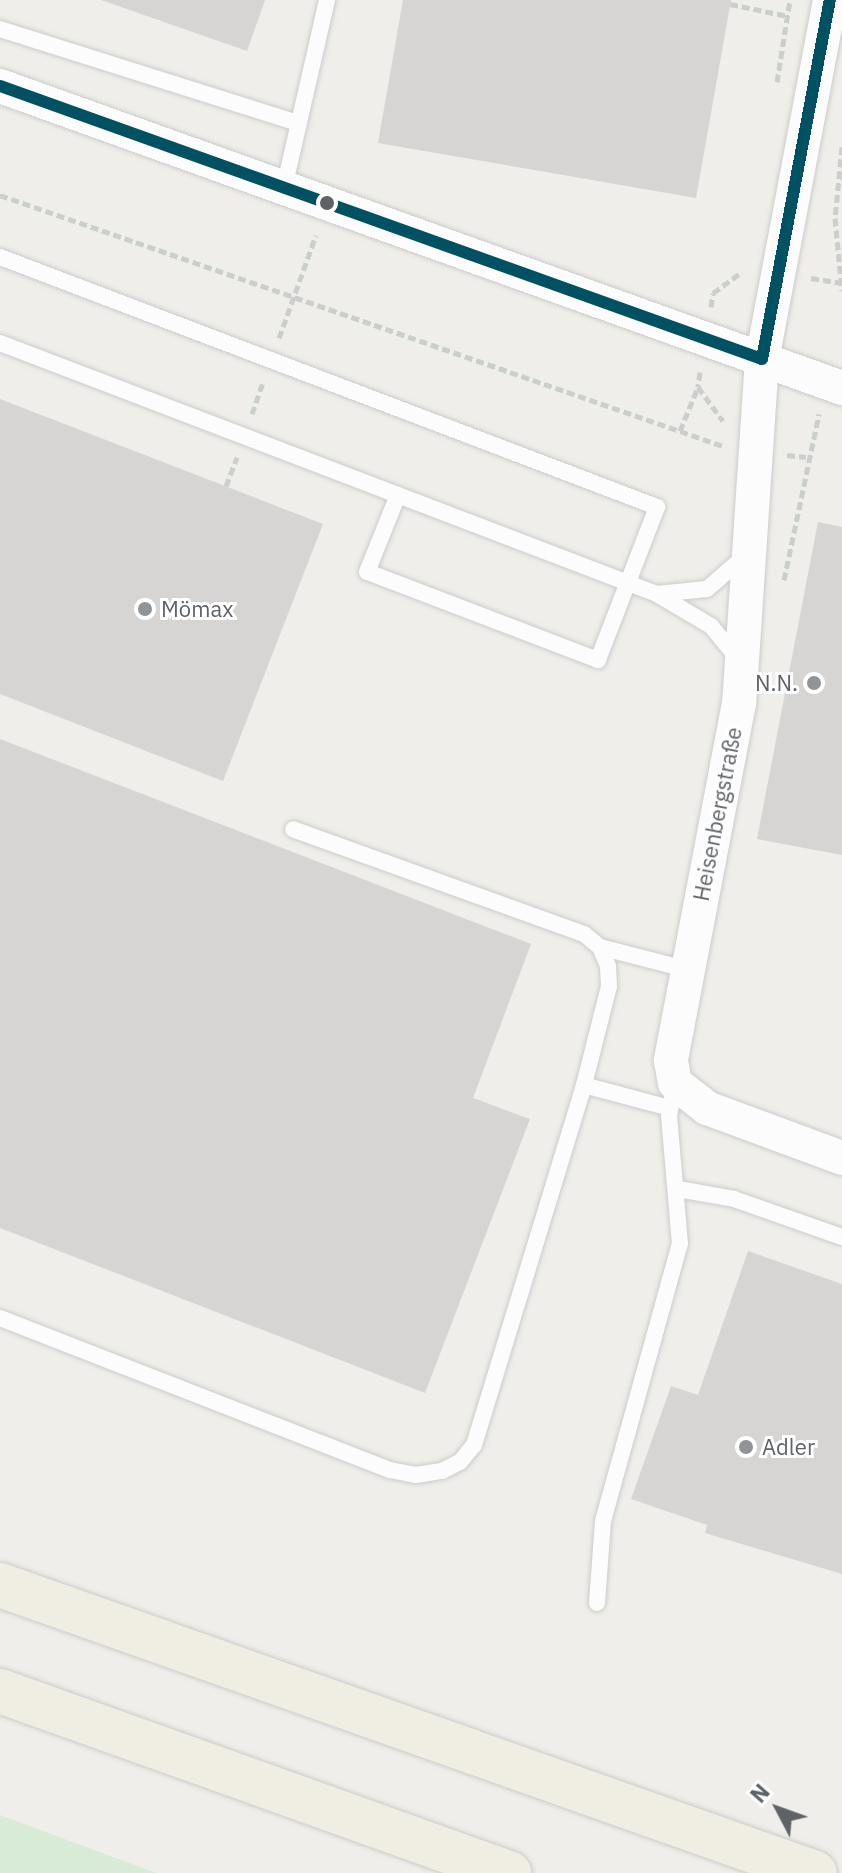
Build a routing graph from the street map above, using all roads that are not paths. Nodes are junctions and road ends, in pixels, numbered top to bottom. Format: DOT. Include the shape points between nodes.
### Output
graph roads {
  1 [pos="327,0"];
  2 [pos="830,0"];
  3 [pos="0,29"];
  4 [pos="0,86"];
  5 [pos="299,123"];
  6 [pos="284,188"];
  7 [pos="0,257"];
  8 [pos="0,343"];
  9 [pos="762,359"];
  10 [pos="842,388"];
  11 [pos="398,495"];
  12 [pos="752,541"];
  13 [pos="629,583"];
  14 [pos="657,594"];
  15 [pos="743,665"];
  16 [pos="293,829"];
  17 [pos="600,947"];
  18 [pos="685,969"];
  19 [pos="584,1085"];
  20 [pos="673,1096"];
  21 [pos="842,1158"];
  22 [pos="678,1189"];
  23 [pos="842,1237"];
  24 [pos="0,1318"];
  25 [pos="0,1585"];
  26 [pos="597,1603"];
  27 [pos="0,1691"];
  28 [pos="509,1873"];
  29 [pos="815,1873"];
  1 -- 5 [label="lane"];
  2 -- 9 [label="street, Heisenbergstraße"];
  3 -- 5 [label="lane"];
  4 -- 6 [label="street"];
  5 -- 6 [label="lane"];
  6 -- 9 [label="street"];
  7 -- 13 [label="lane" via="657,507"];
  8 -- 11 [label="lane"];
  9 -- 10 [label="street"];
  9 -- 12 [label="street, Heisenbergstraße"];
  11 -- 13 [label="lane"];
  11 -- 13 [label="lane" via="367,572 382,578 598,660"];
  12 -- 14 [label="lane" via="740,564 707,589"];
  12 -- 15 [label="street, Heisenbergstraße"];
  13 -- 14 [label="lane"];
  14 -- 15 [label="lane" via="711,626"];
  15 -- 18 [label="street, Heisenbergstraße"];
  16 -- 17 [label="lane" via="584,934"];
  17 -- 18 [label="lane"];
  17 -- 19 [label="lane" via="609,986"];
  18 -- 20 [label="street, Heisenbergstraße" via="672,1039"];
  19 -- 20 [label="lane"];
  19 -- 24 [label="lane" via="484,1425 460,1462 442,1471 416,1475 390,1470"];
  20 -- 21 [label="street"];
  20 -- 22 [label="lane"];
  22 -- 23 [label="lane" via="734,1199"];
  22 -- 26 [label="lane" via="680,1244 603,1521"];
  25 -- 29 [label="highway"];
  27 -- 28 [label="highway"];
}
